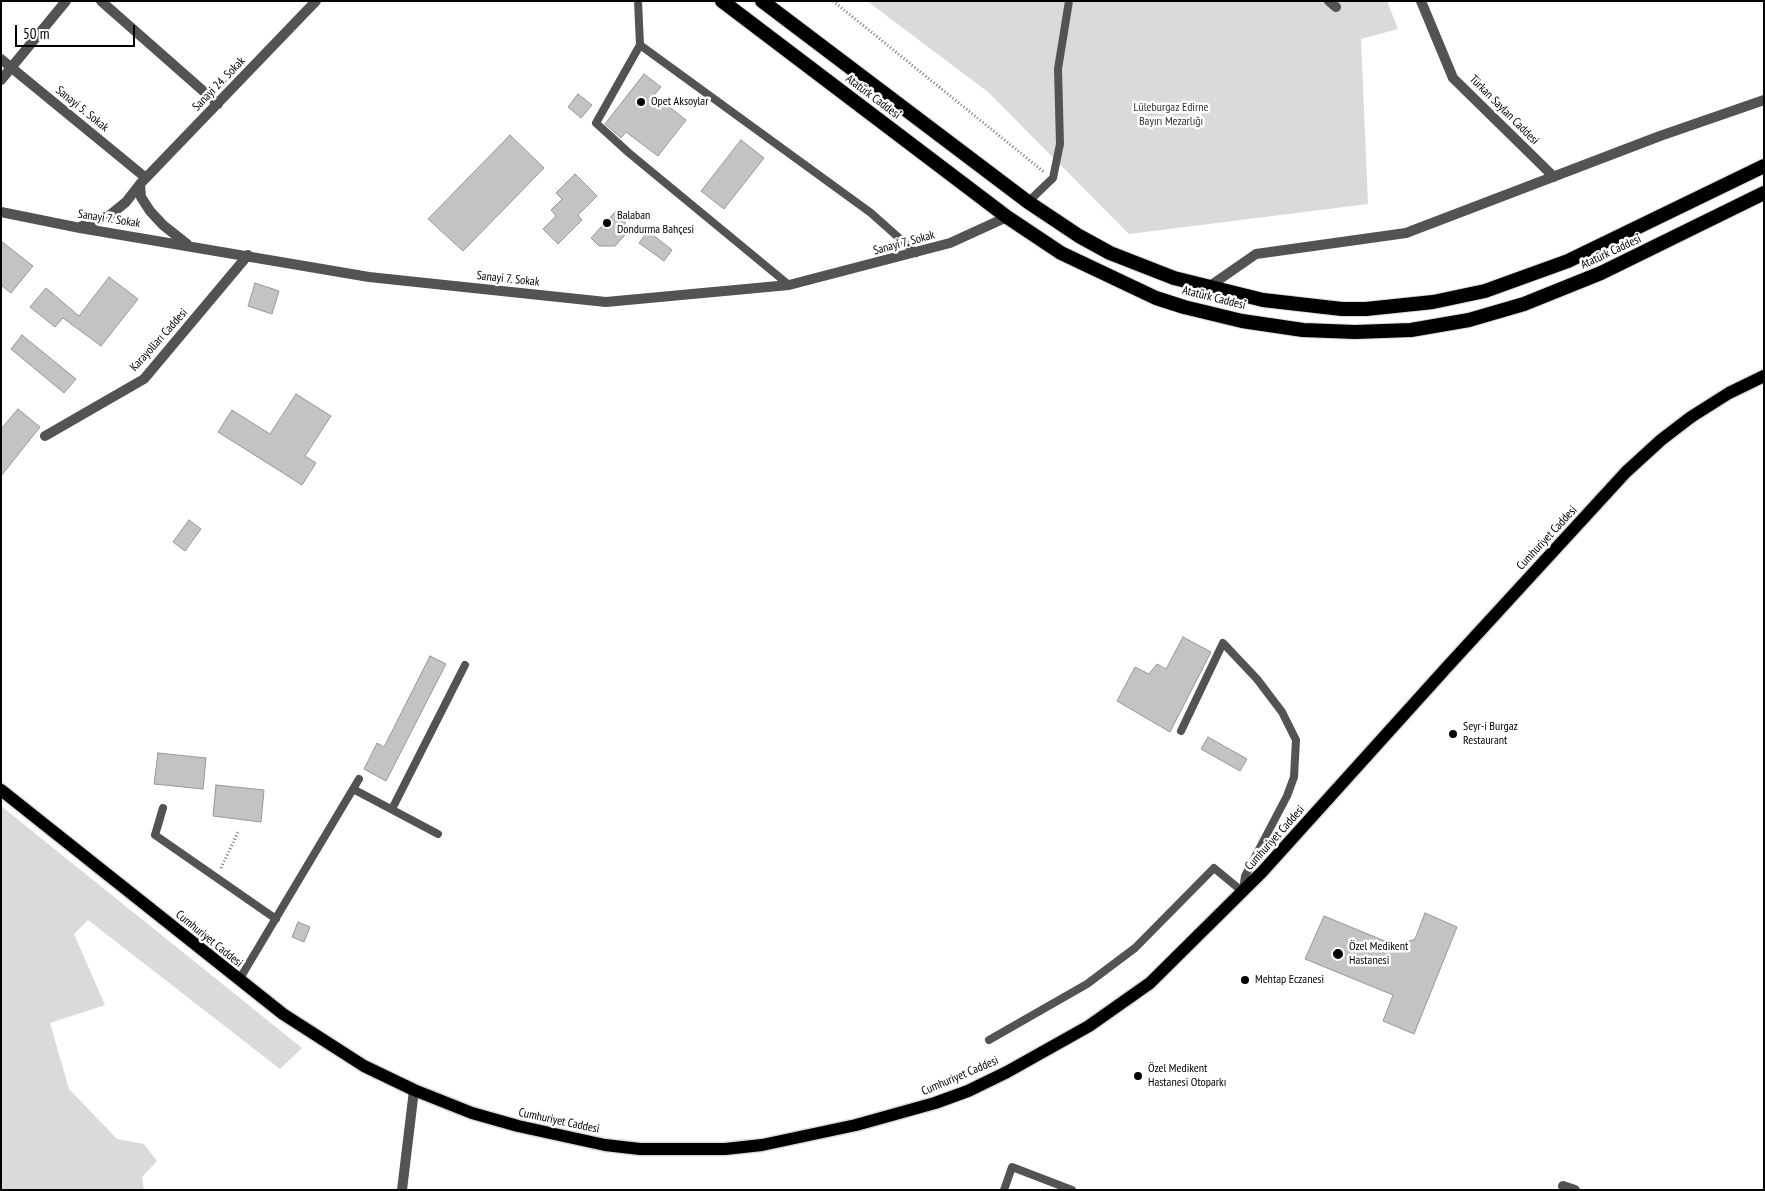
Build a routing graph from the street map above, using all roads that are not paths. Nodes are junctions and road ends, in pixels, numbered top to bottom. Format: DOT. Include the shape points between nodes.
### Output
graph roads {
  1 [pos="66,1"];
  2 [pos="101,1"];
  3 [pos="316,1"];
  4 [pos="638,1"];
  5 [pos="722,1"];
  6 [pos="762,1"];
  7 [pos="1069,1"];
  8 [pos="1421,1"];
  9 [pos="640,45"];
  10 [pos="1,59"];
  11 [pos="11,68"];
  12 [pos="1,80"];
  13 [pos="1764,100"];
  14 [pos="218,104"];
  15 [pos="1764,166"];
  16 [pos="1554,177"];
  17 [pos="143,181"];
  18 [pos="1764,193"];
  19 [pos="1028,202"];
  20 [pos="1,212"];
  21 [pos="1007,217"];
  22 [pos="80,228"];
  23 [pos="189,245"];
  24 [pos="916,253"];
  25 [pos="248,255"];
  26 [pos="789,285"];
  27 [pos="1207,288"];
  28 [pos="1764,376"];
  29 [pos="44,436"];
  30 [pos="465,665"];
  31 [pos="1181,731"];
  32 [pos="359,779"];
  33 [pos="353,789"];
  34 [pos="1,790"];
  35 [pos="163,808"];
  36 [pos="392,810"];
  37 [pos="438,834"];
  38 [pos="1243,892"];
  39 [pos="276,919"];
  40 [pos="239,980"];
  41 [pos="989,1040"];
  42 [pos="414,1090"];
  43 [pos="1563,1186"];
  44 [pos="402,1190"];
  45 [pos="1004,1190"];
  46 [pos="1072,1190"];
  47 [pos="1575,1190"];
  1 -- 11 [label="street"];
  2 -- 14 [label="street"];
  3 -- 14 [label="street, Sanayi 24. Sokak"];
  4 -- 9 [label="lane"];
  5 -- 21 [label="highway, Atatürk Caddesi"];
  6 -- 19 [label="highway, Atatürk Caddesi"];
  7 -- 19 [label="lane" via="1058,69 1060,144 1052,178"];
  8 -- 16 [label="street, Türkan Saylan Caddesi" via="1454,78"];
  9 -- 24 [label="lane" via="871,213"];
  9 -- 26 [label="lane" via="596,123"];
  10 -- 11 [label="street, Sanayi 5. Sokak"];
  11 -- 12 [label="street"];
  11 -- 17 [label="street, Sanayi 5. Sokak"];
  13 -- 16 [label="street"];
  14 -- 17 [label="street, Sanayi 24. Sokak"];
  15 -- 27 [label="highway, Atatürk Caddesi" via="1539,274 1461,297 1400,306 1342,309 1263,300"];
  16 -- 27 [label="street" via="1406,234 1256,254"];
  17 -- 22 [label="street, Sanayi 24. Sokak" via="110,215"];
  17 -- 23 [label="street" via="142,197 150,211"];
  18 -- 21 [label="highway, Atatürk Caddesi" via="1631,260 1550,294 1469,320 1384,332 1303,330 1242,321 1184,307 1091,269 1060,253"];
  19 -- 27 [label="highway, Atatürk Caddesi" via="1110,253"];
  20 -- 22 [label="street, Sanayi 7. Sokak"];
  21 -- 24 [label="street, Sanayi 7. Sokak" via="950,244"];
  22 -- 23 [label="street, Sanayi 7. Sokak"];
  23 -- 25 [label="street, Sanayi 7. Sokak"];
  24 -- 26 [label="street, Sanayi 7. Sokak"];
  25 -- 26 [label="street, Sanayi 7. Sokak" via="369,277 606,302"];
  25 -- 29 [label="street, Karayolları Caddesi" via="144,379"];
  28 -- 38 [label="main road, Cumhuriyet Caddesi" via="1691,417 1626,472"];
  30 -- 36 [label="lane"];
  31 -- 38 [label="lane" via="1223,643 1282,712 1296,740 1294,777 1288,796 1245,876"];
  32 -- 33 [label="lane"];
  33 -- 36 [label="lane"];
  33 -- 39 [label="lane"];
  34 -- 40 [label="main road, Cumhuriyet Caddesi"];
  35 -- 39 [label="lane" via="155,835"];
  36 -- 37 [label="lane"];
  38 -- 41 [label="lane" via="1214,868 1136,948 1087,984"];
  38 -- 42 [label="main road, Cumhuriyet Caddesi" via="1150,983 1074,1035 968,1091 856,1125 762,1145 725,1149 640,1149 605,1145 518,1126"];
  39 -- 40 [label="lane"];
  40 -- 42 [label="main road, Cumhuriyet Caddesi" via="331,1046"];
  42 -- 44 [label="street"];
  43 -- 47 [label="street"];
  45 -- 46 [label="lane" via="1012,1167"];
}
